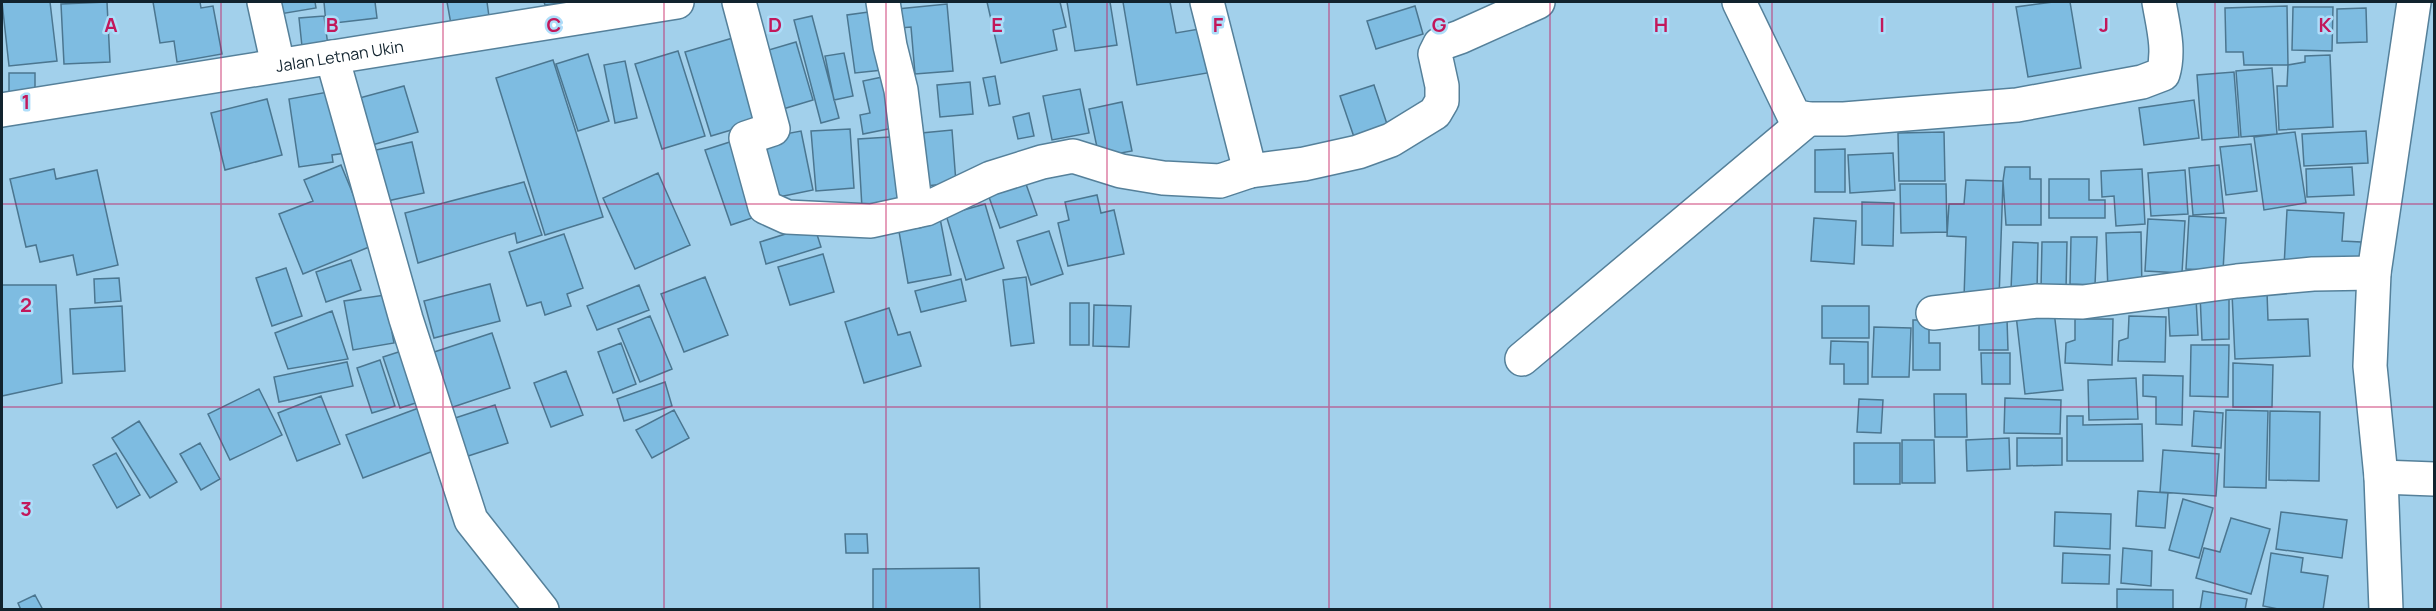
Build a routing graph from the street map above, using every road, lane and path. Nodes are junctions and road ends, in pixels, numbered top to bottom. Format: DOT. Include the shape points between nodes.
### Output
graph roads {
  1 [pos="264,2"];
  2 [pos="677,2"];
  3 [pos="739,2"];
  4 [pos="883,2"];
  5 [pos="1207,2"];
  6 [pos="1538,2"];
  7 [pos="1739,2"];
  8 [pos="2159,2"];
  9 [pos="2414,2"];
  10 [pos="2426,2"];
  11 [pos="2434,2"];
  12 [pos="586,9"];
  13 [pos="332,57"];
  14 [pos="278,65"];
  15 [pos="2,110"];
  16 [pos="1808,119"];
  17 [pos="1250,171"];
  18 [pos="916,211"];
  19 [pos="2374,273"];
  20 [pos="1933,314"];
  21 [pos="1522,359"];
  22 [pos="2381,477"];
  23 [pos="2434,479"];
  24 [pos="542,609"];
  25 [pos="2386,609"];
  1 -- 14 [label="street"];
  2 -- 12 [label="street, Jalan Letnan Ukin"];
  3 -- 18 [label="street" via="773,129 746,138 765,207 787,217 871,221"];
  4 -- 18 [label="street" via="904,113"];
  5 -- 17 [label="street"];
  6 -- 17 [label="street" via="1440,44 1435,54 1442,101 1435,113 1391,140 1304,164"];
  7 -- 16 [label="street" via="1794,116"];
  8 -- 16 [label="street" via="2166,62 2163,74 2142,82 2017,105"];
  9 -- 19 [label="street"];
  10 -- 11 [label="street"];
  12 -- 13 [label="street, Jalan Letnan Ukin"];
  13 -- 14 [label="street, Jalan Letnan Ukin"];
  13 -- 24 [label="street" via="406,319 471,520"];
  14 -- 15 [label="street, Jalan Letnan Ukin"];
  16 -- 21 [label="street"];
  17 -- 18 [label="street" via="1220,181 1163,178 1121,171 1072,156 991,178"];
  19 -- 20 [label="street" via="2237,281 2083,302 2037,301"];
  19 -- 22 [label="street" via="2370,366"];
  22 -- 23 [label="street"];
  22 -- 25 [label="street"];
}
